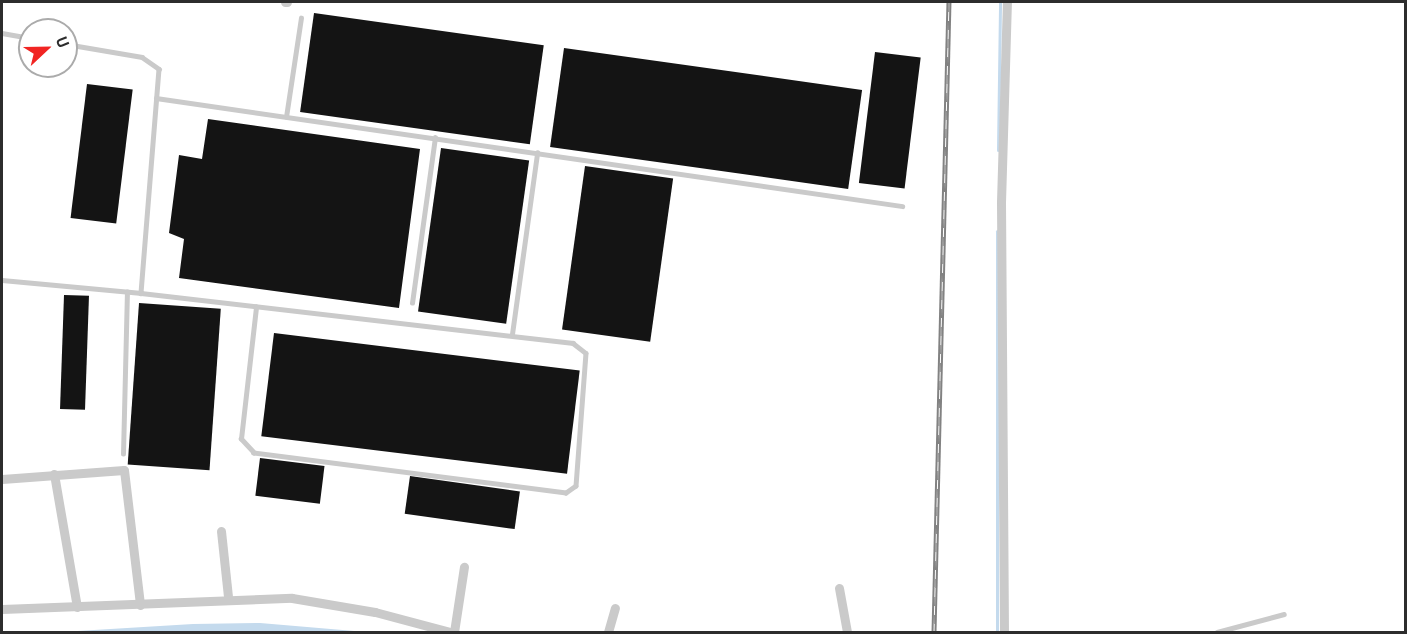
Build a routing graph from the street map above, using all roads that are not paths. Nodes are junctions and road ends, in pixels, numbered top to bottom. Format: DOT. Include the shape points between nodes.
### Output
graph roads {
  1 [pos="1007,2"];
  2 [pos="301,18"];
  3 [pos="2,33"];
  4 [pos="18,36"];
  5 [pos="78,47"];
  6 [pos="156,98"];
  7 [pos="286,117"];
  8 [pos="435,138"];
  9 [pos="537,153"];
  10 [pos="902,206"];
  11 [pos="2,280"];
  12 [pos="127,292"];
  13 [pos="141,292"];
  14 [pos="412,303"];
  15 [pos="256,307"];
  16 [pos="512,334"];
  17 [pos="123,454"];
  18 [pos="54,474"];
  19 [pos="2,479"];
  20 [pos="221,531"];
  21 [pos="464,567"];
  22 [pos="839,588"];
  23 [pos="228,597"];
  24 [pos="140,605"];
  25 [pos="77,607"];
  26 [pos="615,608"];
  27 [pos="2,609"];
  28 [pos="1284,614"];
  29 [pos="452,633"];
  30 [pos="608,633"];
  31 [pos="847,633"];
  32 [pos="1004,633"];
  33 [pos="1217,633"];
  1 -- 32 [label="street" via="1001,202"];
  2 -- 7 [label="lane"];
  3 -- 4 [label="lane"];
  5 -- 6 [label="lane" via="155,63"];
  6 -- 7 [label="lane"];
  6 -- 13 [label="lane"];
  7 -- 8 [label="lane"];
  8 -- 9 [label="lane"];
  8 -- 14 [label="lane"];
  9 -- 10 [label="lane"];
  9 -- 16 [label="lane"];
  11 -- 12 [label="lane"];
  12 -- 13 [label="lane"];
  12 -- 17 [label="lane"];
  13 -- 15 [label="lane"];
  15 -- 16 [label="lane"];
  15 -- 16 [label="lane" via="241,440 246,448 572,491 586,352 573,343"];
  18 -- 19 [label="street"];
  18 -- 24 [label="street" via="124,470"];
  18 -- 25 [label="street"];
  20 -- 23 [label="street"];
  21 -- 29 [label="street"];
  22 -- 31 [label="street"];
  23 -- 24 [label="street"];
  23 -- 29 [label="street" via="339,606"];
  24 -- 25 [label="street"];
  25 -- 27 [label="street"];
  26 -- 30 [label="street"];
  28 -- 33 [label="lane"];
}
